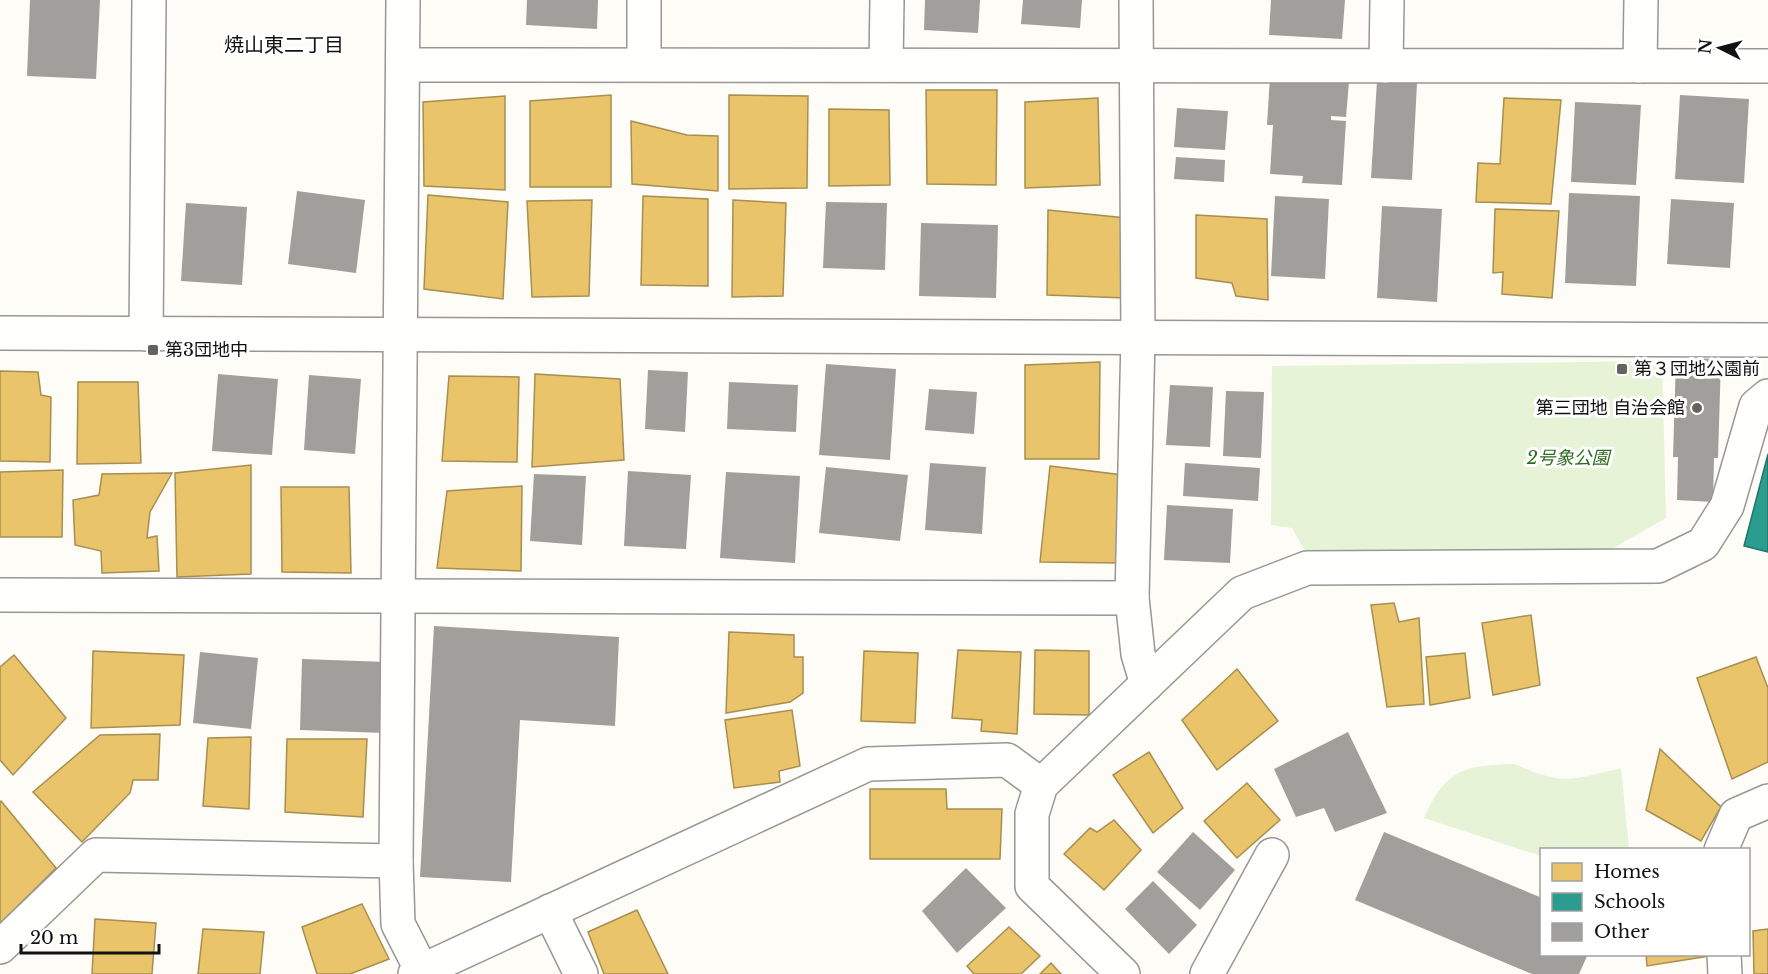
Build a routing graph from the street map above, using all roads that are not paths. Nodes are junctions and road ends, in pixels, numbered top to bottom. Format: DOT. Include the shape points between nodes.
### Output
graph roads {
  1 [pos="148,0"];
  2 [pos="403,0"];
  3 [pos="644,0"];
  4 [pos="887,0"];
  5 [pos="1136,0"];
  6 [pos="1387,0"];
  7 [pos="1641,0"];
  8 [pos="403,64"];
  9 [pos="644,64"];
  10 [pos="886,65"];
  11 [pos="1137,65"];
  12 [pos="1386,66"];
  13 [pos="1640,66"];
  14 [pos="1768,66"];
  15 [pos="0,333"];
  16 [pos="146,334"];
  17 [pos="402,334"];
  18 [pos="1138,337"];
  19 [pos="1768,340"];
  20 [pos="1768,396"];
  21 [pos="0,595"];
  22 [pos="399,596"];
  23 [pos="1132,598"];
  24 [pos="1147,684"];
  25 [pos="1041,785"];
  26 [pos="1768,801"];
  27 [pos="1721,848"];
  28 [pos="1272,855"];
  29 [pos="396,861"];
  30 [pos="550,911"];
  31 [pos="0,947"];
  32 [pos="1724,956"];
  33 [pos="418,972"];
  34 [pos="581,974"];
  35 [pos="1122,974"];
  36 [pos="1207,974"];
  37 [pos="1725,974"];
  1 -- 16 [label="street"];
  2 -- 8 [label="street"];
  3 -- 9 [label="street"];
  4 -- 10 [label="street"];
  5 -- 11 [label="street"];
  6 -- 12 [label="street"];
  7 -- 13 [label="street"];
  8 -- 9 [label="street"];
  8 -- 17 [label="street"];
  9 -- 10 [label="street"];
  10 -- 11 [label="street"];
  11 -- 12 [label="street"];
  11 -- 18 [label="street"];
  12 -- 13 [label="street"];
  13 -- 14 [label="street"];
  15 -- 16 [label="street"];
  16 -- 17 [label="street"];
  17 -- 18 [label="street"];
  17 -- 22 [label="street"];
  18 -- 19 [label="street"];
  18 -- 23 [label="street"];
  20 -- 24 [label="street" via="1756,406 1727,506 1703,544 1658,566 1307,568 1242,592"];
  21 -- 22 [label="street"];
  22 -- 23 [label="street"];
  22 -- 29 [label="street"];
  23 -- 24 [label="street" via="1137,654"];
  24 -- 25 [label="street"];
  25 -- 30 [label="street" via="1007,760 868,764"];
  25 -- 35 [label="street" via="1032,814 1032,886"];
  26 -- 27 [label="street" via="1736,815"];
  28 -- 36 [label="street"];
  29 -- 31 [label="street" via="96,855"];
  29 -- 33 [label="street" via="398,924"];
  30 -- 33 [label="street"];
  30 -- 34 [label="street"];
  32 -- 37 [label="street"];
}
